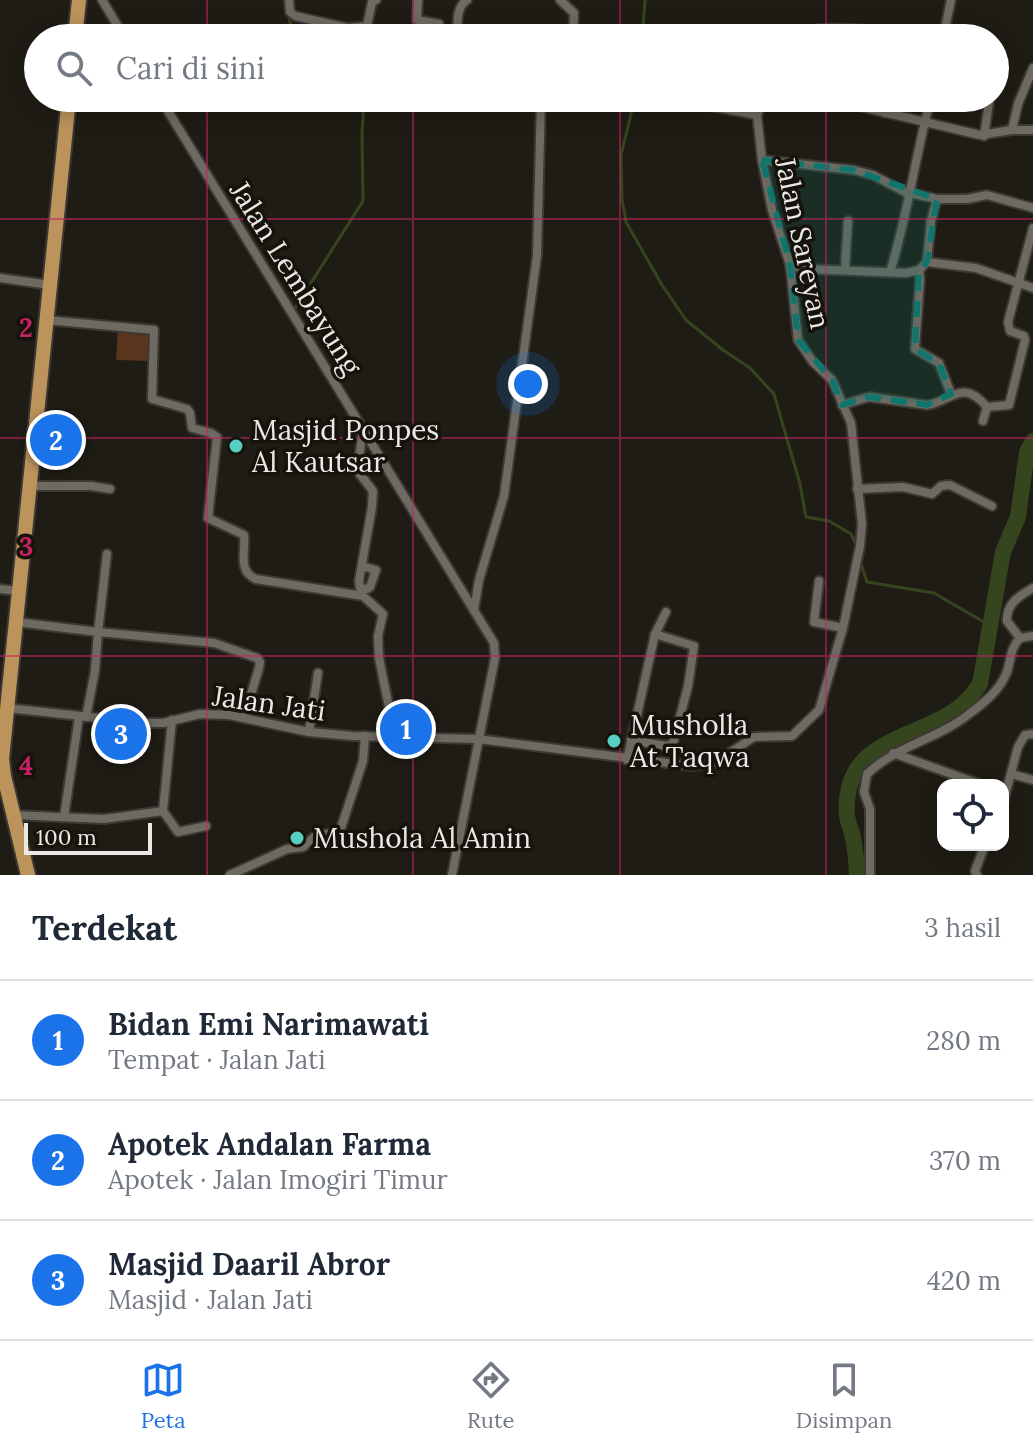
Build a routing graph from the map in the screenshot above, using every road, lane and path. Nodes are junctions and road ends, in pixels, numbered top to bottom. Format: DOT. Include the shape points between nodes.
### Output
graph roads {
  1 [pos="79,0"];
  2 [pos="102,0"];
  3 [pos="289,0"];
  4 [pos="376,0"];
  5 [pos="418,0"];
  6 [pos="467,0"];
  7 [pos="560,0"];
  8 [pos="951,0"];
  9 [pos="76,24"];
  10 [pos="117,24"];
  11 [pos="329,24"];
  12 [pos="367,24"];
  13 [pos="439,24"];
  14 [pos="458,24"];
  15 [pos="574,24"];
  16 [pos="946,24"];
  17 [pos="1033,68"];
  18 [pos="68,112"];
  19 [pos="169,112"];
  20 [pos="541,112"];
  21 [pos="741,112"];
  22 [pos="758,112"];
  23 [pos="881,112"];
  24 [pos="927,112"];
  25 [pos="988,112"];
  26 [pos="885,113"];
  27 [pos="757,115"];
  28 [pos="924,122"];
  29 [pos="1012,130"];
  30 [pos="1033,130"];
  31 [pos="984,136"];
  32 [pos="762,160"];
  33 [pos="910,193"];
  34 [pos="937,199"];
  35 [pos="1033,208"];
  36 [pos="848,221"];
  37 [pos="1033,228"];
  38 [pos="927,262"];
  39 [pos="790,265"];
  40 [pos="845,269"];
  41 [pos="919,270"];
  42 [pos="890,272"];
  43 [pos="0,278"];
  44 [pos="50,285"];
  45 [pos="1019,285"];
  46 [pos="1033,288"];
  47 [pos="46,320"];
  48 [pos="951,394"];
  49 [pos="842,405"];
  50 [pos="987,407"];
  51 [pos="983,421"];
  52 [pos="363,429"];
  53 [pos="29,486"];
  54 [pos="110,489"];
  55 [pos="857,489"];
  56 [pos="992,506"];
  57 [pos="107,554"];
  58 [pos="362,566"];
  59 [pos="819,581"];
  60 [pos="1033,588"];
  61 [pos="0,589"];
  62 [pos="19,591"];
  63 [pos="474,610"];
  64 [pos="666,612"];
  65 [pos="16,622"];
  66 [pos="843,628"];
  67 [pos="98,632"];
  68 [pos="655,634"];
  69 [pos="1033,636"];
  70 [pos="1020,638"];
  71 [pos="318,673"];
  72 [pos="7,708"];
  73 [pos="82,717"];
  74 [pos="244,718"];
  75 [pos="172,720"];
  76 [pos="309,732"];
  77 [pos="1033,734"];
  78 [pos="365,736"];
  79 [pos="395,737"];
  80 [pos="478,739"];
  81 [pos="631,740"];
  82 [pos="1,752"];
  83 [pos="893,753"];
  84 [pos="627,760"];
  85 [pos="691,766"];
  86 [pos="1011,774"];
  87 [pos="965,779"];
  88 [pos="1033,780"];
  89 [pos="1009,781"];
  90 [pos="163,811"];
  91 [pos="13,815"];
  92 [pos="64,817"];
  93 [pos="206,826"];
  94 [pos="983,851"];
  95 [pos="28,875"];
  96 [pos="230,875"];
  97 [pos="452,875"];
  98 [pos="870,875"];
  99 [pos="977,875"];
  1 -- 9 [label="main road"];
  2 -- 10 [label="street"];
  3 -- 11 [label="street" via="290,12"];
  4 -- 12 [label="street"];
  5 -- 13 [label="street" via="417,20"];
  6 -- 14 [label="street" via="460,6"];
  7 -- 15 [label="street" via="574,13"];
  8 -- 16 [label="street"];
  17 -- 29 [label="street"];
  18 -- 44 [label="main road"];
  19 -- 52 [label="street, Jalan Lembayung"];
  20 -- 63 [label="street" via="537,256 504,496"];
  21 -- 27 [label="street"];
  22 -- 27 [label="street, Jalan Sareyan"];
  23 -- 26 [label="street"];
  24 -- 28 [label="street"];
  25 -- 31 [label="street"];
  26 -- 28 [label="street"];
  27 -- 32 [label="street, Jalan Sareyan"];
  28 -- 31 [label="street"];
  28 -- 33 [label="street"];
  29 -- 30 [label="street"];
  29 -- 31 [label="street"];
  32 -- 33 [label="street" via="854,170"];
  32 -- 39 [label="street, Jalan Sareyan"];
  33 -- 34 [label="street"];
  33 -- 42 [label="street"];
  34 -- 35 [label="street" via="987,195"];
  34 -- 38 [label="street"];
  36 -- 40 [label="street"];
  37 -- 45 [label="street"];
  38 -- 41 [label="street"];
  38 -- 45 [label="street" via="976,268"];
  39 -- 40 [label="street"];
  39 -- 49 [label="street, Jalan Sareyan" via="798,340 832,380"];
  40 -- 42 [label="street"];
  41 -- 42 [label="street"];
  41 -- 48 [label="street" via="915,349 939,363"];
  43 -- 44 [label="street"];
  44 -- 47 [label="main road"];
  45 -- 46 [label="street"];
  45 -- 50 [label="street" via="1007,325 1025,341 1010,403"];
  47 -- 53 [label="main road"];
  47 -- 79 [label="street" via="154,330 152,399 188,410 192,428 217,437 208,518 243,533 246,574 363,596 383,614 379,658"];
  48 -- 49 [label="street" via="927,405 869,397"];
  48 -- 50 [label="street" via="969,394"];
  49 -- 55 [label="street, Jalan Sareyan" via="851,423"];
  50 -- 51 [label="street"];
  52 -- 58 [label="street" via="358,469 373,495"];
  52 -- 63 [label="street, Jalan Lembayung"];
  53 -- 54 [label="street"];
  53 -- 62 [label="main road"];
  55 -- 56 [label="street" via="903,487 932,494 950,485"];
  55 -- 66 [label="street, Jalan Sareyan" via="860,546"];
  57 -- 67 [label="street"];
  59 -- 66 [label="street" via="814,622"];
  60 -- 70 [label="street" via="1009,606 1007,621"];
  61 -- 62 [label="street"];
  62 -- 65 [label="main road"];
  63 -- 80 [label="street, Jalan Lembayung" via="496,650"];
  64 -- 68 [label="street"];
  65 -- 67 [label="street"];
  65 -- 72 [label="main road"];
  66 -- 85 [label="street, Jalan Sareyan" via="822,705 795,734 754,737 714,763"];
  67 -- 73 [label="street" via="95,671"];
  67 -- 74 [label="street" via="214,643 257,658 260,665"];
  68 -- 81 [label="street"];
  68 -- 81 [label="street" via="694,646 688,686 673,744"];
  69 -- 70 [label="street"];
  70 -- 83 [label="street" via="990,697 953,726"];
  71 -- 76 [label="street"];
  72 -- 73 [label="street, Jalan Jati"];
  72 -- 82 [label="main road"];
  73 -- 75 [label="street, Jalan Jati"];
  73 -- 92 [label="street"];
  74 -- 75 [label="street, Jalan Jati" via="200,714"];
  74 -- 76 [label="street, Jalan Jati"];
  75 -- 90 [label="street"];
  76 -- 78 [label="street, Jalan Jati"];
  77 -- 86 [label="street" via="1023,737"];
  78 -- 79 [label="street, Jalan Jati"];
  78 -- 96 [label="street" via="363,761 340,831 314,837 303,847"];
  79 -- 80 [label="street, Jalan Jati"];
  80 -- 84 [label="street, Jalan Jati"];
  80 -- 97 [label="street, Jalan Lembayung"];
  81 -- 84 [label="street"];
  82 -- 91 [label="main road"];
  83 -- 87 [label="street"];
  83 -- 98 [label="street" via="867,774 865,782"];
  84 -- 85 [label="street, Jalan Jati"];
  86 -- 88 [label="street"];
  86 -- 89 [label="street"];
  90 -- 92 [label="street" via="104,819"];
  90 -- 93 [label="street" via="178,832"];
  91 -- 92 [label="street"];
  91 -- 95 [label="main road"];
  94 -- 99 [label="street"];
}
